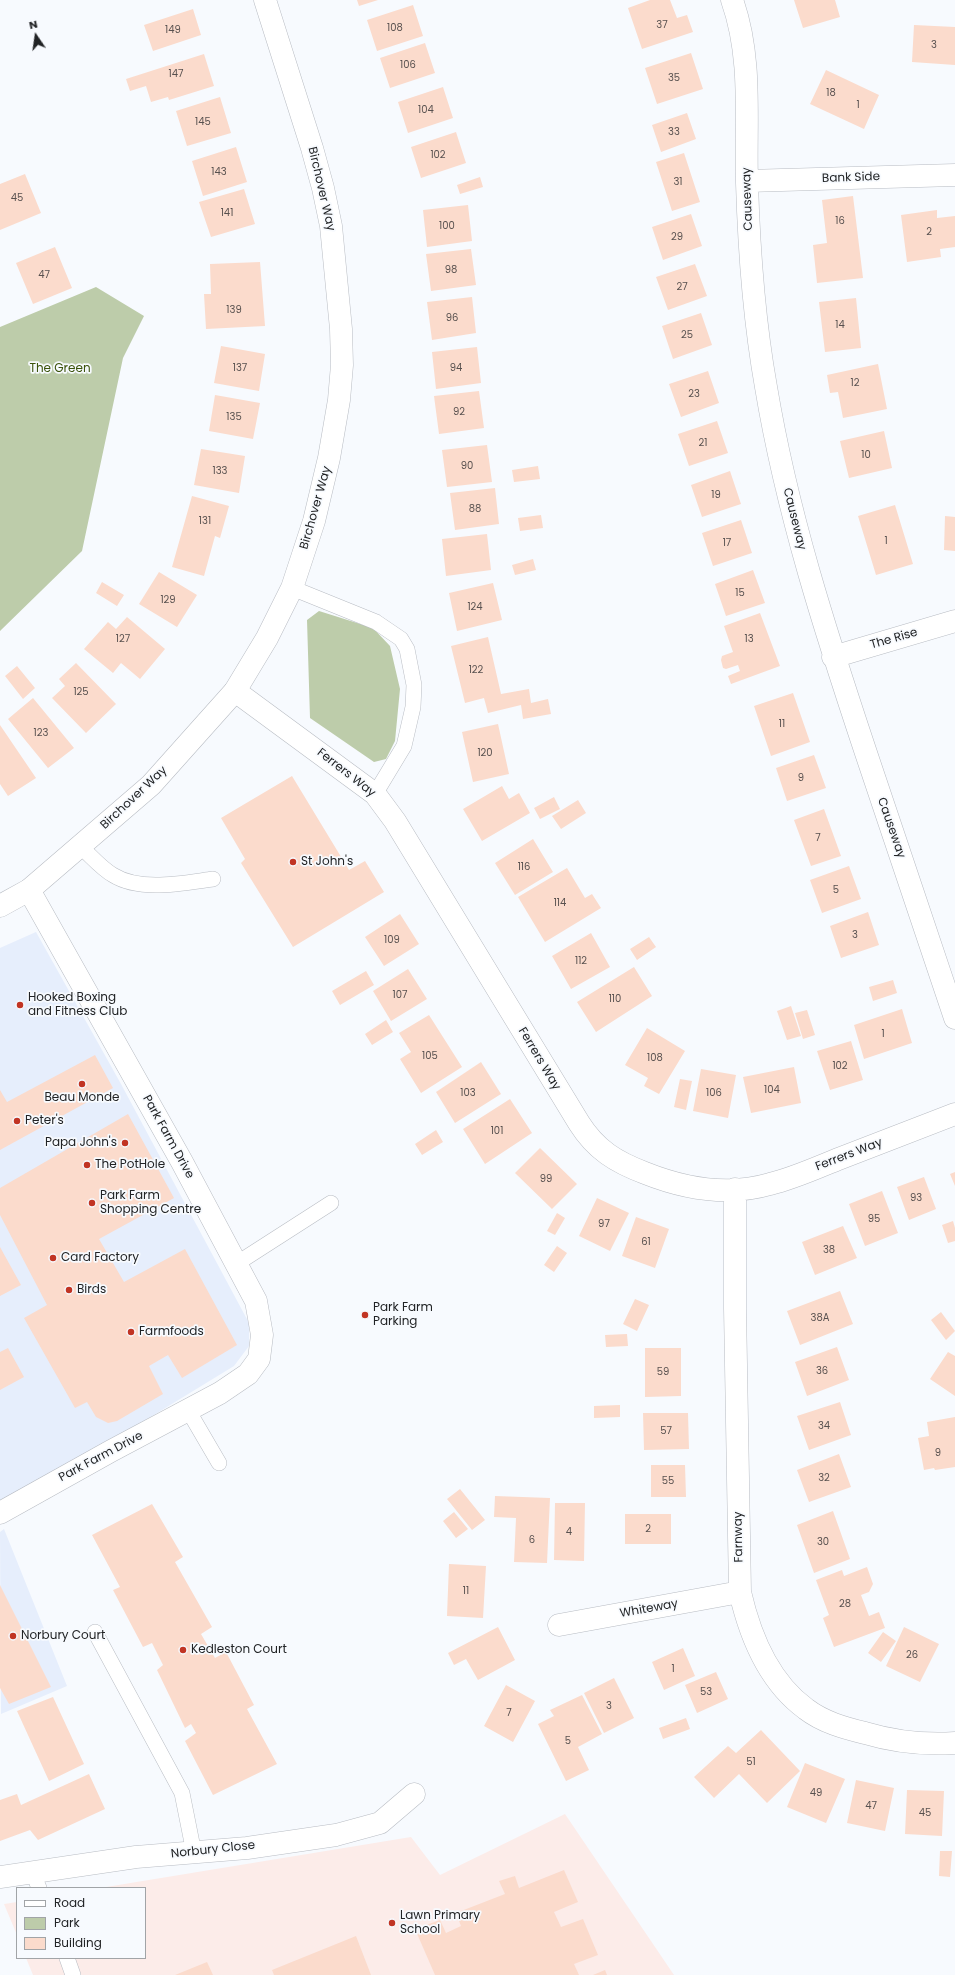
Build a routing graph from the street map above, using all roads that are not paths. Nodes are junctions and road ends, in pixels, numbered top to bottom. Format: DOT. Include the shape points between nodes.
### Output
graph roads {
  1 [pos="265,0"];
  2 [pos="732,0"];
  3 [pos="955,175"];
  4 [pos="747,181"];
  5 [pos="292,588"];
  6 [pos="955,621"];
  7 [pos="833,657"];
  8 [pos="235,691"];
  9 [pos="374,794"];
  10 [pos="81,847"];
  11 [pos="213,879"];
  12 [pos="29,890"];
  13 [pos="0,906"];
  14 [pos="955,1018"];
  15 [pos="955,1114"];
  16 [pos="735,1190"];
  17 [pos="331,1203"];
  18 [pos="236,1264"];
  19 [pos="188,1410"];
  20 [pos="219,1463"];
  21 [pos="0,1513"];
  22 [pos="740,1592"];
  23 [pos="558,1625"];
  24 [pos="95,1632"];
  25 [pos="955,1743"];
  26 [pos="414,1794"];
  27 [pos="194,1853"];
  28 [pos="0,1877"];
  29 [pos="36,1880"];
  30 [pos="66,1959"];
  31 [pos="73,1975"];
  1 -- 5 [label="street, Birchover Way" via="323,188 331,226 341,329 342,365 339,400 329,458 314,521"];
  2 -- 4 [label="street, Causeway" via="743,38 746,62"];
  3 -- 4 [label="street, Bank Side"];
  4 -- 7 [label="street, Causeway" via="756,313 770,412 802,555"];
  5 -- 8 [label="street, Birchover Way" via="267,638"];
  5 -- 9 [label="lane" via="376,622 401,639 407,649 414,685 412,714 404,746"];
  6 -- 7 [label="street, The Rise"];
  7 -- 14 [label="street, Causeway"];
  8 -- 9 [label="street, Ferrers Way"];
  8 -- 10 [label="street, Birchover Way" via="151,785"];
  9 -- 16 [label="street, Ferrers Way" via="395,821 547,1072 586,1134 596,1145 610,1157 664,1181 692,1188"];
  10 -- 11 [label="lane" via="113,876 138,884 176,884"];
  10 -- 12 [label="street, Birchover Way"];
  12 -- 13 [label="street, Birchover Way"];
  12 -- 18 [label="street, Park Farm Drive" via="182,1162"];
  15 -- 16 [label="street, Ferrers Way" via="785,1180"];
  16 -- 22 [label="street, Farnway"];
  17 -- 18 [label="lane"];
  18 -- 19 [label="street, Park Farm Drive" via="256,1301 262,1335 259,1359 248,1374"];
  19 -- 20 [label="lane"];
  19 -- 21 [label="street, Park Farm Drive"];
  22 -- 23 [label="street, Whiteway"];
  22 -- 25 [label="street, Farnway" via="745,1618 770,1670 788,1694 806,1710 832,1724 890,1740 929,1745"];
  24 -- 27 [label="lane" via="182,1794"];
  26 -- 27 [label="street, Norbury Close" via="380,1823 336,1835"];
  27 -- 29 [label="street, Norbury Close" via="136,1857"];
  28 -- 29 [label="street, Norbury Close"];
  30 -- 31 [label="lane"];
}
